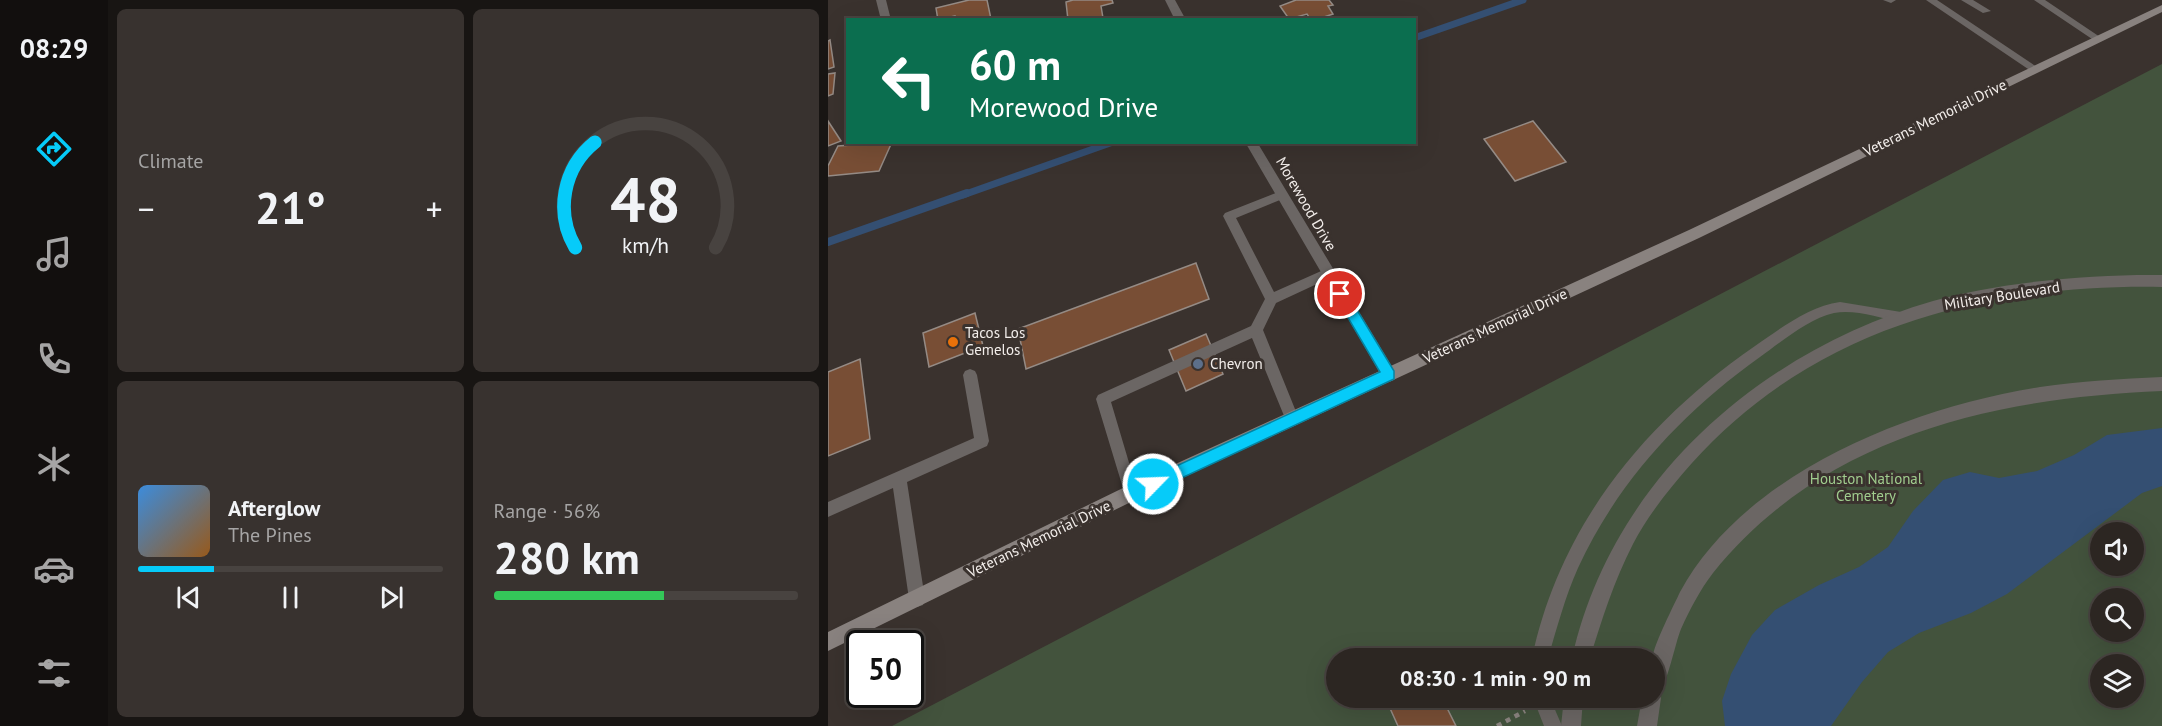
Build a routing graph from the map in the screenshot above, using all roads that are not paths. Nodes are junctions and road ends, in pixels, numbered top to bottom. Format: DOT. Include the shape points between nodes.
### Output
graph roads {
  1 [pos="882,0"];
  2 [pos="1966,0"];
  3 [pos="2039,0"];
  4 [pos="1173,1"];
  5 [pos="1936,1"];
  6 [pos="2162,8"];
  7 [pos="1986,11"];
  8 [pos="886,18"];
  9 [pos="1180,18"];
  10 [pos="2098,39"];
  11 [pos="2034,69"];
  12 [pos="1252,144"];
  13 [pos="1281,195"];
  14 [pos="1328,273"];
  15 [pos="2162,281"];
  16 [pos="1270,299"];
  17 [pos="1901,317"];
  18 [pos="1256,330"];
  19 [pos="970,375"];
  20 [pos="1389,375"];
  21 [pos="2162,384"];
  22 [pos="1292,419"];
  23 [pos="898,478"];
  24 [pos="1131,493"];
  25 [pos="828,510"];
  26 [pos="917,599"];
  27 [pos="828,642"];
  28 [pos="1543,648"];
  29 [pos="1584,648"];
  30 [pos="1664,648"];
  31 [pos="1546,708"];
  32 [pos="1573,708"];
  33 [pos="1650,708"];
  34 [pos="1553,726"];
  35 [pos="1571,726"];
  36 [pos="1647,726"];
  1 -- 8 [label="street"];
  2 -- 7 [label="lane"];
  3 -- 10 [label="lane"];
  4 -- 9 [label="street"];
  5 -- 11 [label="lane"];
  6 -- 10 [label="main road, Veterans Memorial Drive"];
  10 -- 11 [label="main road, Veterans Memorial Drive"];
  11 -- 20 [label="main road, Veterans Memorial Drive" via="1694,234"];
  12 -- 13 [label="street, Morewood Drive"];
  13 -- 14 [label="street, Morewood Drive"];
  13 -- 16 [label="lane" via="1229,216"];
  14 -- 16 [label="lane"];
  14 -- 20 [label="street, Morewood Drive"];
  15 -- 17 [label="street, Military Boulevard" via="2094,283 2001,294 1961,300"];
  16 -- 18 [label="lane"];
  17 -- 28 [label="lane" via="1832,308 1745,359 1685,409 1609,493 1556,598"];
  17 -- 29 [label="street, Military Boulevard" via="1841,343 1782,376 1726,418 1675,467 1631,528 1611,564"];
  18 -- 22 [label="lane"];
  18 -- 24 [label="lane" via="1103,399"];
  19 -- 23 [label="lane" via="982,441"];
  20 -- 22 [label="main road, Veterans Memorial Drive"];
  21 -- 30 [label="street" via="2044,393 1955,412 1864,448 1826,468 1769,504 1729,541 1706,568 1677,615"];
  22 -- 24 [label="main road, Veterans Memorial Drive"];
  23 -- 25 [label="lane"];
  23 -- 26 [label="lane"];
  24 -- 26 [label="main road, Veterans Memorial Drive"];
  26 -- 27 [label="main road, Veterans Memorial Drive"];
  31 -- 34 [label="lane"];
  32 -- 35 [label="street"];
  33 -- 36 [label="street"];
}
